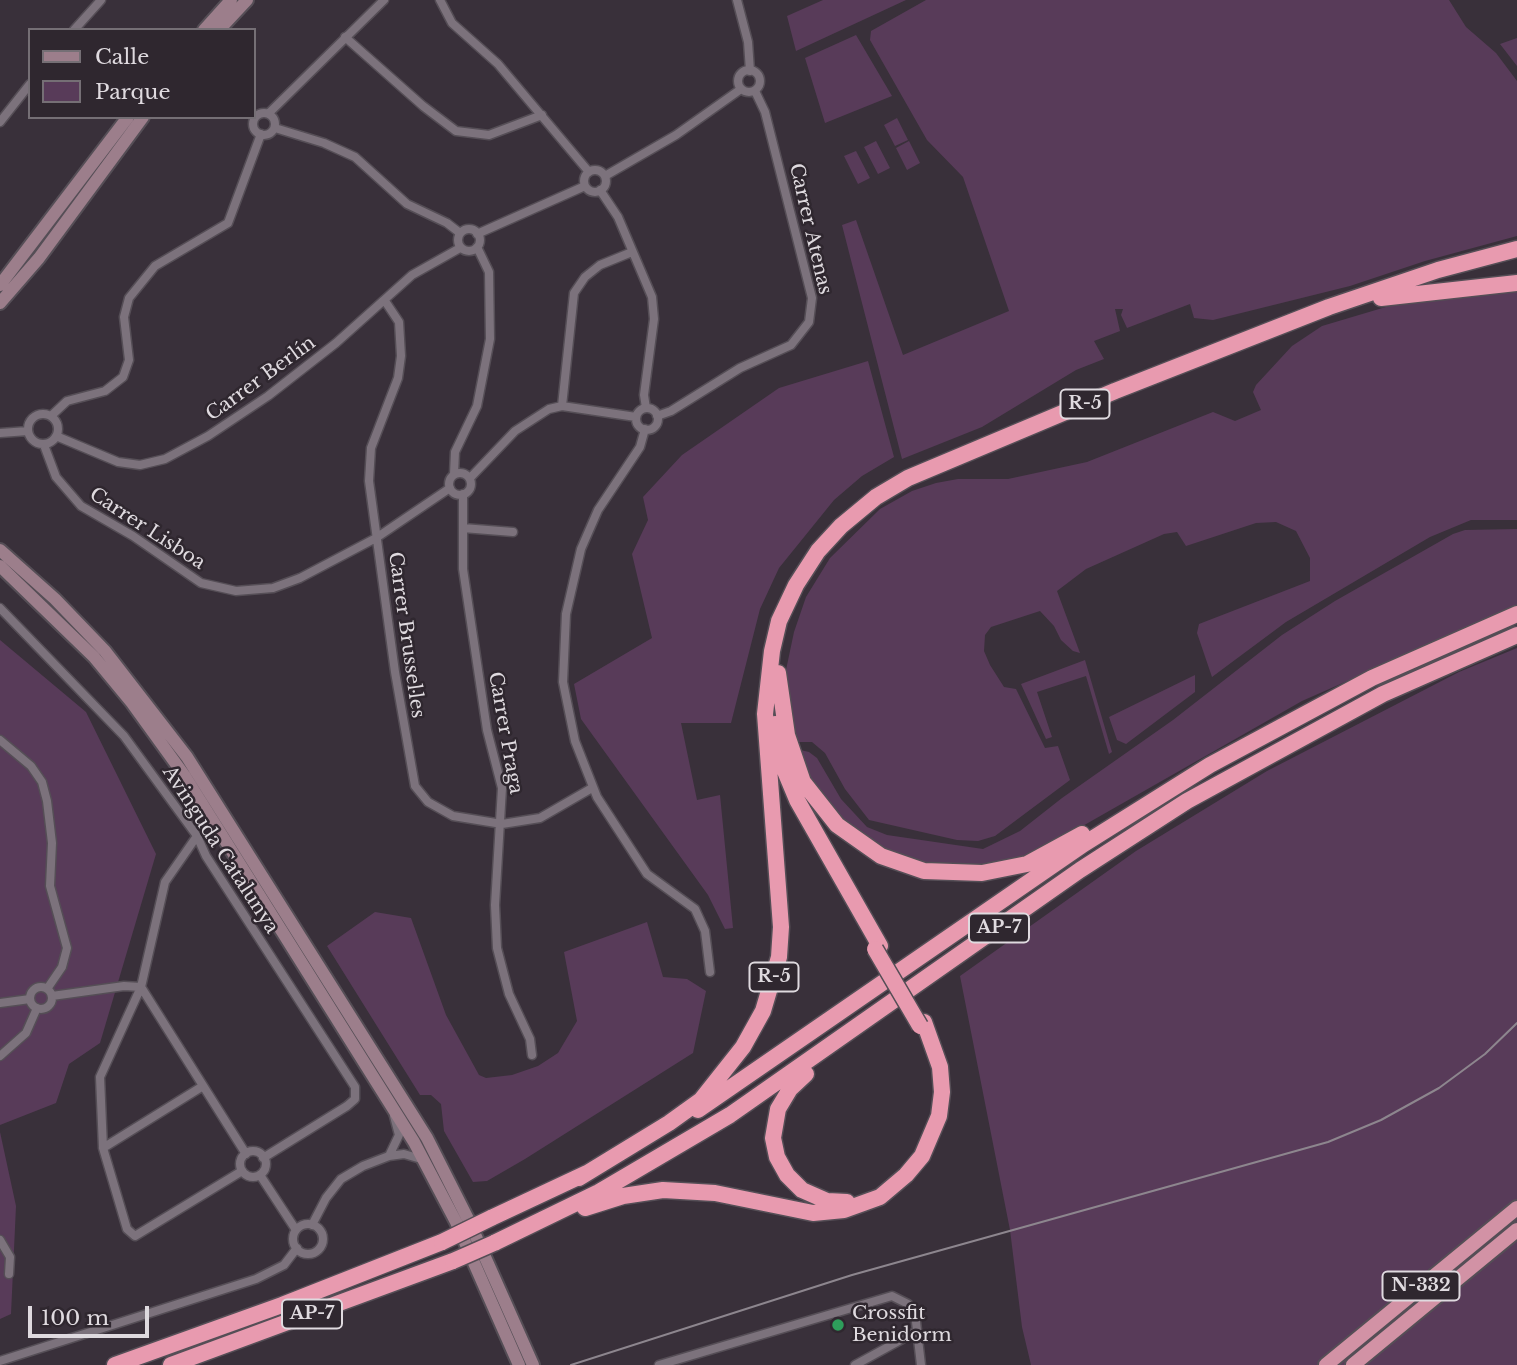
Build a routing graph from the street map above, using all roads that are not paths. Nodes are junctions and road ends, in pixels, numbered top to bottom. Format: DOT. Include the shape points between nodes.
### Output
graph roads {
  1 [pos="101,0"];
  2 [pos="231,0"];
  3 [pos="247,0"];
  4 [pos="384,0"];
  5 [pos="440,0"];
  6 [pos="737,0"];
  7 [pos="76,28"];
  8 [pos="206,28"];
  9 [pos="221,28"];
  10 [pos="345,37"];
  11 [pos="750,71"];
  12 [pos="28,87"];
  13 [pos="741,89"];
  14 [pos="755,91"];
  15 [pos="269,113"];
  16 [pos="542,116"];
  17 [pos="256,118"];
  18 [pos="126,119"];
  19 [pos="142,119"];
  20 [pos="255,119"];
  21 [pos="0,122"];
  22 [pos="275,128"];
  23 [pos="261,134"];
  24 [pos="589,172"];
  25 [pos="605,176"];
  26 [pos="585,186"];
  27 [pos="600,190"];
  28 [pos="460,233"];
  29 [pos="477,234"];
  30 [pos="477,247"];
  31 [pos="460,248"];
  32 [pos="1517,249"];
  33 [pos="632,252"];
  34 [pos="1517,258"];
  35 [pos="1517,283"];
  36 [pos="0,285"];
  37 [pos="1381,298"];
  38 [pos="385,301"];
  39 [pos="0,303"];
  40 [pos="562,406"];
  41 [pos="646,408"];
  42 [pos="51,416"];
  43 [pos="657,416"];
  44 [pos="636,417"];
  45 [pos="645,429"];
  46 [pos="28,431"];
  47 [pos="0,433"];
  48 [pos="57,436"];
  49 [pos="44,444"];
  50 [pos="454,474"];
  51 [pos="470,478"];
  52 [pos="450,488"];
  53 [pos="463,494"];
  54 [pos="463,528"];
  55 [pos="513,532"];
  56 [pos="376,538"];
  57 [pos="0,550"];
  58 [pos="0,566"];
  59 [pos="0,608"];
  60 [pos="1517,614"];
  61 [pos="1517,635"];
  62 [pos="778,673"];
  63 [pos="1372,678"];
  64 [pos="768,690"];
  65 [pos="0,740"];
  66 [pos="592,788"];
  67 [pos="502,824"];
  68 [pos="197,836"];
  69 [pos="878,947"];
  70 [pos="710,972"];
  71 [pos="141,987"];
  72 [pos="49,992"];
  73 [pos="30,999"];
  74 [pos="0,1003"];
  75 [pos="37,1008"];
  76 [pos="922,1024"];
  77 [pos="839,1041"];
  78 [pos="532,1055"];
  79 [pos="0,1056"];
  80 [pos="204,1086"];
  81 [pos="389,1100"];
  82 [pos="103,1147"];
  83 [pos="246,1154"];
  84 [pos="389,1156"];
  85 [pos="263,1158"];
  86 [pos="424,1160"];
  87 [pos="242,1171"];
  88 [pos="260,1175"];
  89 [pos="579,1178"];
  90 [pos="1517,1208"];
  91 [pos="313,1225"];
  92 [pos="296,1230"];
  93 [pos="1517,1230"];
  94 [pos="514,1235"];
  95 [pos="0,1240"];
  96 [pos="297,1248"];
  97 [pos="9,1274"];
  98 [pos="917,1331"];
  99 [pos="690,1356"];
  100 [pos="0,1361"];
  101 [pos="115,1365"];
  102 [pos="171,1365"];
  103 [pos="519,1365"];
  104 [pos="533,1365"];
  105 [pos="659,1365"];
  106 [pos="694,1365"];
  107 [pos="855,1365"];
  108 [pos="921,1365"];
  109 [pos="1326,1365"];
  110 [pos="1353,1365"];
  1 -- 7 [label="street"];
  2 -- 8 [label="main road"];
  3 -- 9 [label="main road"];
  4 -- 10 [label="street"];
  5 -- 16 [label="street" via="452,23 488,53"];
  6 -- 11 [label="street"];
  10 -- 15 [label="street"];
  10 -- 16 [label="street" via="456,131 489,135"];
  11 -- 13 [label="street" via="739,77"];
  11 -- 14 [label="street" via="760,81"];
  12 -- 21 [label="street"];
  13 -- 14 [label="street"];
  13 -- 25 [label="street" via="677,135"];
  14 -- 43 [label="street, Carrer Atenas" via="765,112 812,298 809,322 791,345 740,368"];
  15 -- 17 [label="street"];
  15 -- 22 [label="street"];
  16 -- 24 [label="street"];
  18 -- 36 [label="main road"];
  19 -- 39 [label="main road"];
  20 -- 23 [label="street" via="254,127"];
  22 -- 23 [label="street"];
  22 -- 28 [label="street" via="355,157 407,204"];
  23 -- 42 [label="street" via="228,223 155,266 129,298 124,317 130,360 123,377 105,391 67,401"];
  24 -- 25 [label="street"];
  24 -- 26 [label="street"];
  25 -- 27 [label="street"];
  26 -- 27 [label="street" via="593,192"];
  26 -- 29 [label="street"];
  27 -- 33 [label="street" via="618,217"];
  28 -- 29 [label="street" via="469,229"];
  28 -- 31 [label="street"];
  29 -- 30 [label="street"];
  30 -- 31 [label="street" via="470,251"];
  30 -- 50 [label="street" via="489,272 490,339 477,406 454,452"];
  31 -- 38 [label="street, Carrer Berlín" via="418,271"];
  32 -- 64 [label="highway, R-5" via="1418,276 1273,328 888,489 841,526 805,570 779,621"];
  33 -- 40 [label="street" via="591,272 574,293"];
  33 -- 41 [label="street" via="654,309"];
  34 -- 37 [label="highway"];
  35 -- 37 [label="highway"];
  37 -- 62 [label="highway" via="927,476 892,494 842,534 810,577 788,624"];
  38 -- 48 [label="street, Carrer Berlín" via="268,396 165,459 139,465 118,462"];
  38 -- 56 [label="street, Carrer Brussel·les" via="399,322 402,342 398,378 375,433 369,461"];
  40 -- 44 [label="street"];
  40 -- 51 [label="street" via="526,422"];
  41 -- 43 [label="street"];
  41 -- 44 [label="street"];
  42 -- 46 [label="street" via="33,418"];
  42 -- 48 [label="street" via="58,424"];
  43 -- 45 [label="street" via="655,425"];
  44 -- 45 [label="street"];
  45 -- 66 [label="street" via="640,447 591,524 577,561 566,614 565,693 575,741"];
  46 -- 47 [label="street"];
  46 -- 49 [label="street" via="33,440"];
  48 -- 49 [label="street"];
  49 -- 56 [label="street, Carrer Lisboa" via="56,477 81,506 213,587 248,591 285,585"];
  50 -- 51 [label="street"];
  50 -- 52 [label="street"];
  51 -- 53 [label="street" via="470,488"];
  52 -- 53 [label="street"];
  52 -- 56 [label="street, Carrer Lisboa"];
  53 -- 54 [label="street, Carrer Praga"];
  54 -- 55 [label="street"];
  54 -- 67 [label="street, Carrer Praga" via="463,569 487,730 502,788"];
  56 -- 67 [label="street, Carrer Brussel·les" via="415,786 428,802 453,816"];
  57 -- 104 [label="main road" via="105,651 187,757 432,1147"];
  58 -- 81 [label="main road" via="94,657 158,738"];
  59 -- 68 [label="street, Avinguda Catalunya" via="124,736"];
  60 -- 63 [label="highway, AP-7"];
  61 -- 77 [label="highway, AP-7" via="1383,694 1187,801 1080,870"];
  62 -- 63 [label="highway" via="790,751 803,782 826,815 857,841 894,862 936,873 966,874 1002,870 1045,856 1264,729"];
  62 -- 69 [label="highway" via="775,727 787,778"];
  63 -- 89 [label="highway, AP-7" via="1210,765 1095,837 712,1102"];
  64 -- 69 [label="highway, R-5" via="775,754 789,795"];
  64 -- 89 [label="highway, R-5" via="766,733 781,928 768,996 743,1047 701,1100"];
  65 -- 72 [label="street" via="31,766 47,801 50,886 67,948"];
  66 -- 67 [label="street, Carrer Brussel·les" via="540,818"];
  66 -- 70 [label="street" via="647,874 695,909 705,931"];
  67 -- 78 [label="street, Carrer Praga" via="495,905 497,948"];
  68 -- 71 [label="street" via="165,883"];
  68 -- 85 [label="street, Avinguda Catalunya" via="355,1087 355,1099"];
  69 -- 76 [label="highway, R-5, bridge"];
  71 -- 72 [label="street"];
  71 -- 80 [label="street"];
  71 -- 82 [label="street" via="100,1077"];
  72 -- 73 [label="street" via="34,989"];
  72 -- 75 [label="street" via="49,1005"];
  73 -- 74 [label="street"];
  73 -- 75 [label="street"];
  75 -- 79 [label="street" via="26,1033"];
  76 -- 77 [label="highway, R-5" via="937,1086 924,1142 884,1188 858,1200 838,1202 817,1199 794,1183 782,1167 774,1138 775,1117 785,1096"];
  76 -- 94 [label="highway" via="940,1067 939,1116 922,1156 880,1196 844,1210 813,1213 703,1191 650,1191 605,1201"];
  77 -- 94 [label="highway, AP-7" via="673,1150"];
  80 -- 82 [label="street"];
  80 -- 83 [label="street"];
  81 -- 84 [label="street" via="399,1135"];
  81 -- 86 [label="main road"];
  82 -- 87 [label="street" via="131,1235 140,1235"];
  83 -- 85 [label="street" via="255,1152"];
  83 -- 87 [label="street" via="240,1163"];
  84 -- 86 [label="street" via="404,1154"];
  84 -- 91 [label="street" via="341,1179"];
  85 -- 88 [label="street" via="265,1168"];
  86 -- 103 [label="main road"];
  87 -- 88 [label="street" via="248,1176"];
  88 -- 92 [label="street"];
  89 -- 101 [label="highway, AP-7, bridge" via="442,1242"];
  90 -- 109 [label="highway, N-332"];
  91 -- 92 [label="street"];
  91 -- 96 [label="street" via="320,1231 321,1244 310,1253"];
  92 -- 96 [label="street" via="293,1240"];
  93 -- 110 [label="highway, N-332"];
  94 -- 102 [label="highway, AP-7, bridge"];
  95 -- 97 [label="street" via="10,1256"];
  96 -- 100 [label="street" via="284,1265 256,1279"];
  98 -- 99 [label="street" via="915,1313 892,1296"];
  98 -- 107 [label="street"];
  98 -- 108 [label="street"];
  99 -- 105 [label="street"];
  99 -- 106 [label="street"];
}
